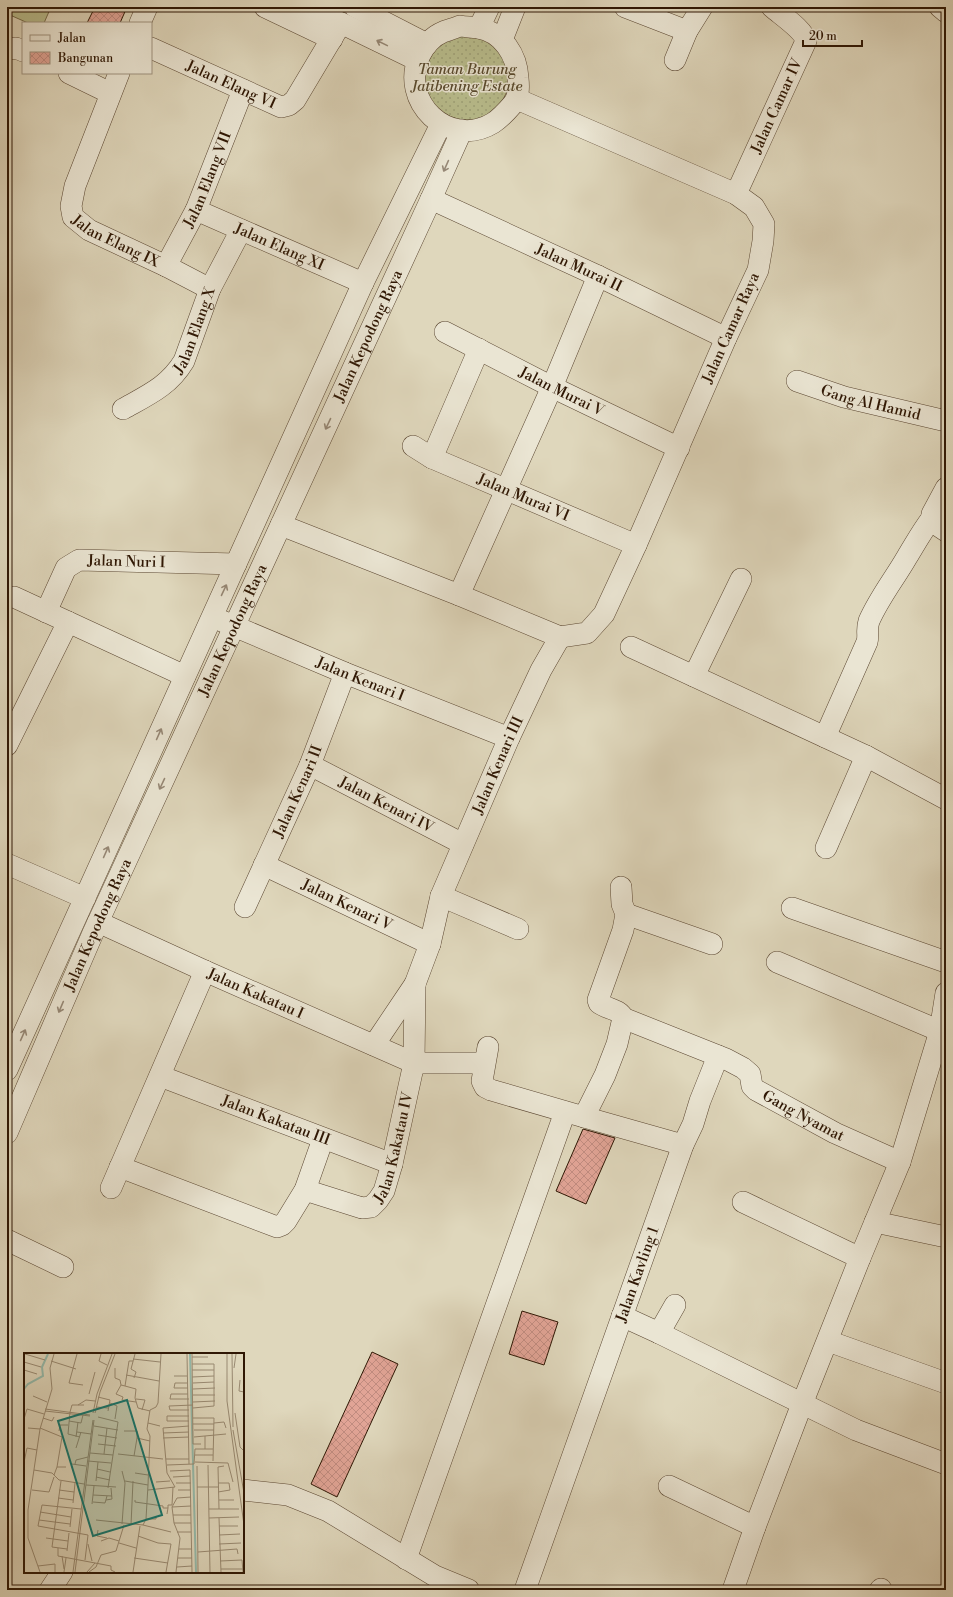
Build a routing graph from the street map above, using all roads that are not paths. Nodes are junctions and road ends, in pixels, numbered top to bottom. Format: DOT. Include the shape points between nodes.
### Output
graph roads {
  1 [pos="146,7"];
  2 [pos="265,7"];
  3 [pos="306,7"];
  4 [pos="355,7"];
  5 [pos="489,7"];
  6 [pos="515,7"];
  7 [pos="625,7"];
  8 [pos="702,7"];
  9 [pos="772,7"];
  10 [pos="940,7"];
  11 [pos="946,12"];
  12 [pos="140,22"];
  13 [pos="479,28"];
  14 [pos="337,31"];
  15 [pos="687,31"];
  16 [pos="502,40"];
  17 [pos="152,48"];
  18 [pos="7,50"];
  19 [pos="22,51"];
  20 [pos="422,52"];
  21 [pos="675,60"];
  22 [pos="71,74"];
  23 [pos="119,74"];
  24 [pos="243,90"];
  25 [pos="110,93"];
  26 [pos="517,99"];
  27 [pos="441,124"];
  28 [pos="462,130"];
  29 [pos="736,194"];
  30 [pos="431,199"];
  31 [pos="196,210"];
  32 [pos="241,230"];
  33 [pos="166,266"];
  34 [pos="598,276"];
  35 [pos="363,283"];
  36 [pos="210,289"];
  37 [pos="445,332"];
  38 [pos="726,338"];
  39 [pos="479,349"];
  40 [pos="797,381"];
  41 [pos="552,387"];
  42 [pos="123,409"];
  43 [pos="946,421"];
  44 [pos="413,446"];
  45 [pos="679,448"];
  46 [pos="432,458"];
  47 [pos="946,488"];
  48 [pos="506,489"];
  49 [pos="281,525"];
  50 [pos="939,525"];
  51 [pos="636,545"];
  52 [pos="236,564"];
  53 [pos="741,579"];
  54 [pos="459,595"];
  55 [pos="14,597"];
  56 [pos="46,612"];
  57 [pos="212,616"];
  58 [pos="68,622"];
  59 [pos="235,626"];
  60 [pos="560,637"];
  61 [pos="631,646"];
  62 [pos="345,673"];
  63 [pos="185,676"];
  64 [pos="694,676"];
  65 [pos="10,733"];
  66 [pos="825,737"];
  67 [pos="509,738"];
  68 [pos="866,756"];
  69 [pos="310,765"];
  70 [pos="946,799"];
  71 [pos="463,844"];
  72 [pos="826,848"];
  73 [pos="7,864"];
  74 [pos="264,865"];
  75 [pos="621,887"];
  76 [pos="88,890"];
  77 [pos="112,892"];
  78 [pos="441,896"];
  79 [pos="245,907"];
  80 [pos="792,908"];
  81 [pos="626,914"];
  82 [pos="73,924"];
  83 [pos="96,928"];
  84 [pos="518,929"];
  85 [pos="430,944"];
  86 [pos="712,944"];
  87 [pos="777,962"];
  88 [pos="946,962"];
  89 [pos="205,971"];
  90 [pos="415,984"];
  91 [pos="946,993"];
  92 [pos="946,1000"];
  93 [pos="623,1018"];
  94 [pos="940,1031"];
  95 [pos="374,1044"];
  96 [pos="718,1056"];
  97 [pos="414,1062"];
  98 [pos="7,1070"];
  99 [pos="160,1076"];
  100 [pos="575,1114"];
  101 [pos="7,1133"];
  102 [pos="323,1139"];
  103 [pos="683,1145"];
  104 [pos="900,1162"];
  105 [pos="392,1164"];
  106 [pos="120,1167"];
  107 [pos="112,1188"];
  108 [pos="305,1190"];
  109 [pos="743,1202"];
  110 [pos="875,1222"];
  111 [pos="946,1237"];
  112 [pos="7,1240"];
  113 [pos="860,1258"];
  114 [pos="63,1267"];
  115 [pos="674,1305"];
  116 [pos="622,1316"];
  117 [pos="660,1333"];
  118 [pos="828,1341"];
  119 [pos="946,1383"];
  120 [pos="802,1404"];
  121 [pos="946,1464"];
  122 [pos="669,1486"];
  123 [pos="244,1490"];
  124 [pos="755,1527"];
  125 [pos="406,1559"];
  126 [pos="61,1573"];
  127 [pos="431,1583"];
  128 [pos="740,1588"];
  129 [pos="50,1590"];
  130 [pos="469,1590"];
  131 [pos="525,1590"];
  1 -- 12 [label="street"];
  2 -- 14 [label="street"];
  3 -- 14 [label="street"];
  4 -- 20 [label="street"];
  5 -- 13 [label="street"];
  6 -- 16 [label="street"];
  7 -- 15 [label="street"];
  8 -- 15 [label="street"];
  9 -- 29 [label="street, Jalan Camar IV" via="801,30 806,41"];
  10 -- 11 [label="street"];
  13 -- 16 [label="street"];
  13 -- 20 [label="street" via="460,26 442,32"];
  20 -- 14 [label="street, one-way"];
  14 -- 24 [label="street, Jalan Elang VI" via="295,100 289,105 281,107"];
  15 -- 21 [label="street"];
  16 -- 26 [label="street" via="512,53 518,68"];
  17 -- 24 [label="street, Jalan Elang VI"];
  18 -- 19 [label="street" via="16,48"];
  20 -- 27 [label="street" via="414,72 417,96 423,107"];
  22 -- 25 [label="street"];
  23 -- 25 [label="street, Jalan Elang IX"];
  24 -- 31 [label="street, Jalan Elang VII"];
  25 -- 33 [label="street, Jalan Elang IX" via="75,186 71,206 73,216 88,230"];
  26 -- 28 [label="street" via="493,123 478,129"];
  26 -- 29 [label="street, Jalan Camar Raya"];
  27 -- 28 [label="street"];
  27 -- 35 [label="street, Jalan Kepodong Raya"];
  28 -- 30 [label="street, Jalan Kepodong Raya, one-way"];
  29 -- 38 [label="street, Jalan Camar Raya" via="754,207 764,224 764,229 758,270"];
  30 -- 34 [label="street, Jalan Murai II"];
  30 -- 49 [label="street, Jalan Kepodong Raya, one-way"];
  31 -- 32 [label="street, Jalan Elang XI"];
  31 -- 33 [label="street, Jalan Elang VII"];
  32 -- 35 [label="street, Jalan Elang XI"];
  32 -- 36 [label="street, Jalan Elang X"];
  33 -- 36 [label="street, Jalan Elang IX"];
  34 -- 38 [label="street, Jalan Murai II"];
  34 -- 41 [label="street"];
  35 -- 52 [label="street, Jalan Kepodong Raya"];
  36 -- 42 [label="street, Jalan Elang X" via="178,371 164,385"];
  37 -- 39 [label="street, Jalan Murai V"];
  38 -- 45 [label="street, Jalan Camar Raya"];
  39 -- 41 [label="street, Jalan Murai V"];
  39 -- 46 [label="street"];
  40 -- 43 [label="street, Gang Al Hamid" via="844,397"];
  41 -- 45 [label="street, Jalan Murai V"];
  41 -- 48 [label="street"];
  44 -- 46 [label="street, Jalan Murai VI"];
  45 -- 51 [label="street, Jalan Camar Raya"];
  46 -- 48 [label="street, Jalan Murai VI"];
  47 -- 50 [label="street" via="932,514"];
  48 -- 51 [label="street, Jalan Murai VI"];
  48 -- 54 [label="street"];
  49 -- 54 [label="street"];
  49 -- 59 [label="street, Jalan Kepodong Raya"];
  50 -- 66 [label="street" via="923,530 870,620 866,630 867,642"];
  51 -- 60 [label="street, Jalan Camar Raya" via="604,614 596,624 588,633"];
  52 -- 56 [label="street, Jalan Nuri I" via="79,560 66,568"];
  57 -- 52 [label="street, Jalan Kepodong Raya, one-way"];
  53 -- 64 [label="street"];
  54 -- 60 [label="street"];
  55 -- 56 [label="street"];
  56 -- 58 [label="street"];
  57 -- 59 [label="street, Jalan Kenari I"];
  57 -- 63 [label="street, Jalan Kepodong Raya"];
  58 -- 63 [label="street"];
  58 -- 65 [label="street"];
  59 -- 62 [label="street, Jalan Kenari I"];
  59 -- 77 [label="street, Jalan Kepodong Raya, one-way"];
  60 -- 67 [label="street, Jalan Kenari III" via="541,670"];
  61 -- 64 [label="street"];
  62 -- 67 [label="street, Jalan Kenari I"];
  62 -- 69 [label="street, Jalan Kenari II"];
  76 -- 63 [label="street, Jalan Kepodong Raya, one-way"];
  64 -- 66 [label="street"];
  66 -- 68 [label="street"];
  67 -- 71 [label="street, Jalan Kenari III"];
  68 -- 70 [label="street"];
  68 -- 72 [label="street"];
  69 -- 71 [label="street, Jalan Kenari IV"];
  69 -- 74 [label="street, Jalan Kenari II"];
  71 -- 78 [label="street, Jalan Kenari III"];
  73 -- 76 [label="street"];
  74 -- 79 [label="street, Jalan Kenari II"];
  74 -- 85 [label="street, Jalan Kenari V"];
  75 -- 81 [label="street" via="622,904"];
  76 -- 77 [label="street"];
  76 -- 82 [label="street, Jalan Kepodong Raya"];
  77 -- 83 [label="street, Jalan Kepodong Raya"];
  78 -- 84 [label="street"];
  78 -- 85 [label="street, Jalan Kenari III"];
  80 -- 88 [label="street"];
  81 -- 86 [label="street"];
  81 -- 93 [label="street" via="623,930 598,1000 602,1006 620,1013"];
  82 -- 83 [label="street, Jalan Kakatau I"];
  98 -- 82 [label="street, Jalan Kepodong Raya, one-way"];
  83 -- 89 [label="street, Jalan Kakatau I"];
  83 -- 101 [label="street, Jalan Kepodong Raya, one-way"];
  85 -- 90 [label="street, Jalan Kenari III"];
  87 -- 94 [label="street"];
  89 -- 95 [label="street, Jalan Kakatau I"];
  89 -- 99 [label="street"];
  90 -- 95 [label="street, Jalan Kenari III"];
  90 -- 97 [label="street, Jalan Kenari III"];
  91 -- 92 [label="street"];
  92 -- 94 [label="street"];
  93 -- 96 [label="street"];
  93 -- 100 [label="street" via="617,1044 605,1075"];
  94 -- 104 [label="street"];
  95 -- 97 [label="street, Jalan Kakatau I"];
  96 -- 103 [label="street, Jalan Kavling 1"];
  96 -- 104 [label="street, Gang Nyamat" via="750,1074 752,1086 756,1090 835,1133"];
  97 -- 100 [label="street" via="484,1064 485,1087"];
  97 -- 105 [label="street, Jalan Kakatau IV"];
  99 -- 102 [label="street, Jalan Kakatau III"];
  99 -- 106 [label="street"];
  100 -- 103 [label="street"];
  100 -- 125 [label="street"];
  102 -- 105 [label="street, Jalan Kakatau III"];
  102 -- 108 [label="street"];
  103 -- 116 [label="street, Jalan Kavling 1"];
  104 -- 110 [label="street"];
  105 -- 108 [label="street, Jalan Kakatau IV" via="384,1191 371,1207 362,1208"];
  106 -- 107 [label="street"];
  106 -- 108 [label="street" via="277,1227 286,1221"];
  109 -- 113 [label="street"];
  110 -- 111 [label="street"];
  110 -- 113 [label="street"];
  112 -- 114 [label="street"];
  113 -- 118 [label="street"];
  115 -- 117 [label="street"];
  116 -- 117 [label="street"];
  116 -- 131 [label="street, Jalan Kavling 1"];
  117 -- 120 [label="street"];
  118 -- 119 [label="street"];
  118 -- 120 [label="street"];
  120 -- 121 [label="street" via="856,1430"];
  120 -- 124 [label="street"];
  122 -- 124 [label="street"];
  123 -- 125 [label="street" via="288,1495 328,1511"];
  124 -- 128 [label="street"];
  125 -- 127 [label="street"];
  126 -- 129 [label="street"];
  127 -- 130 [label="street"];
}
